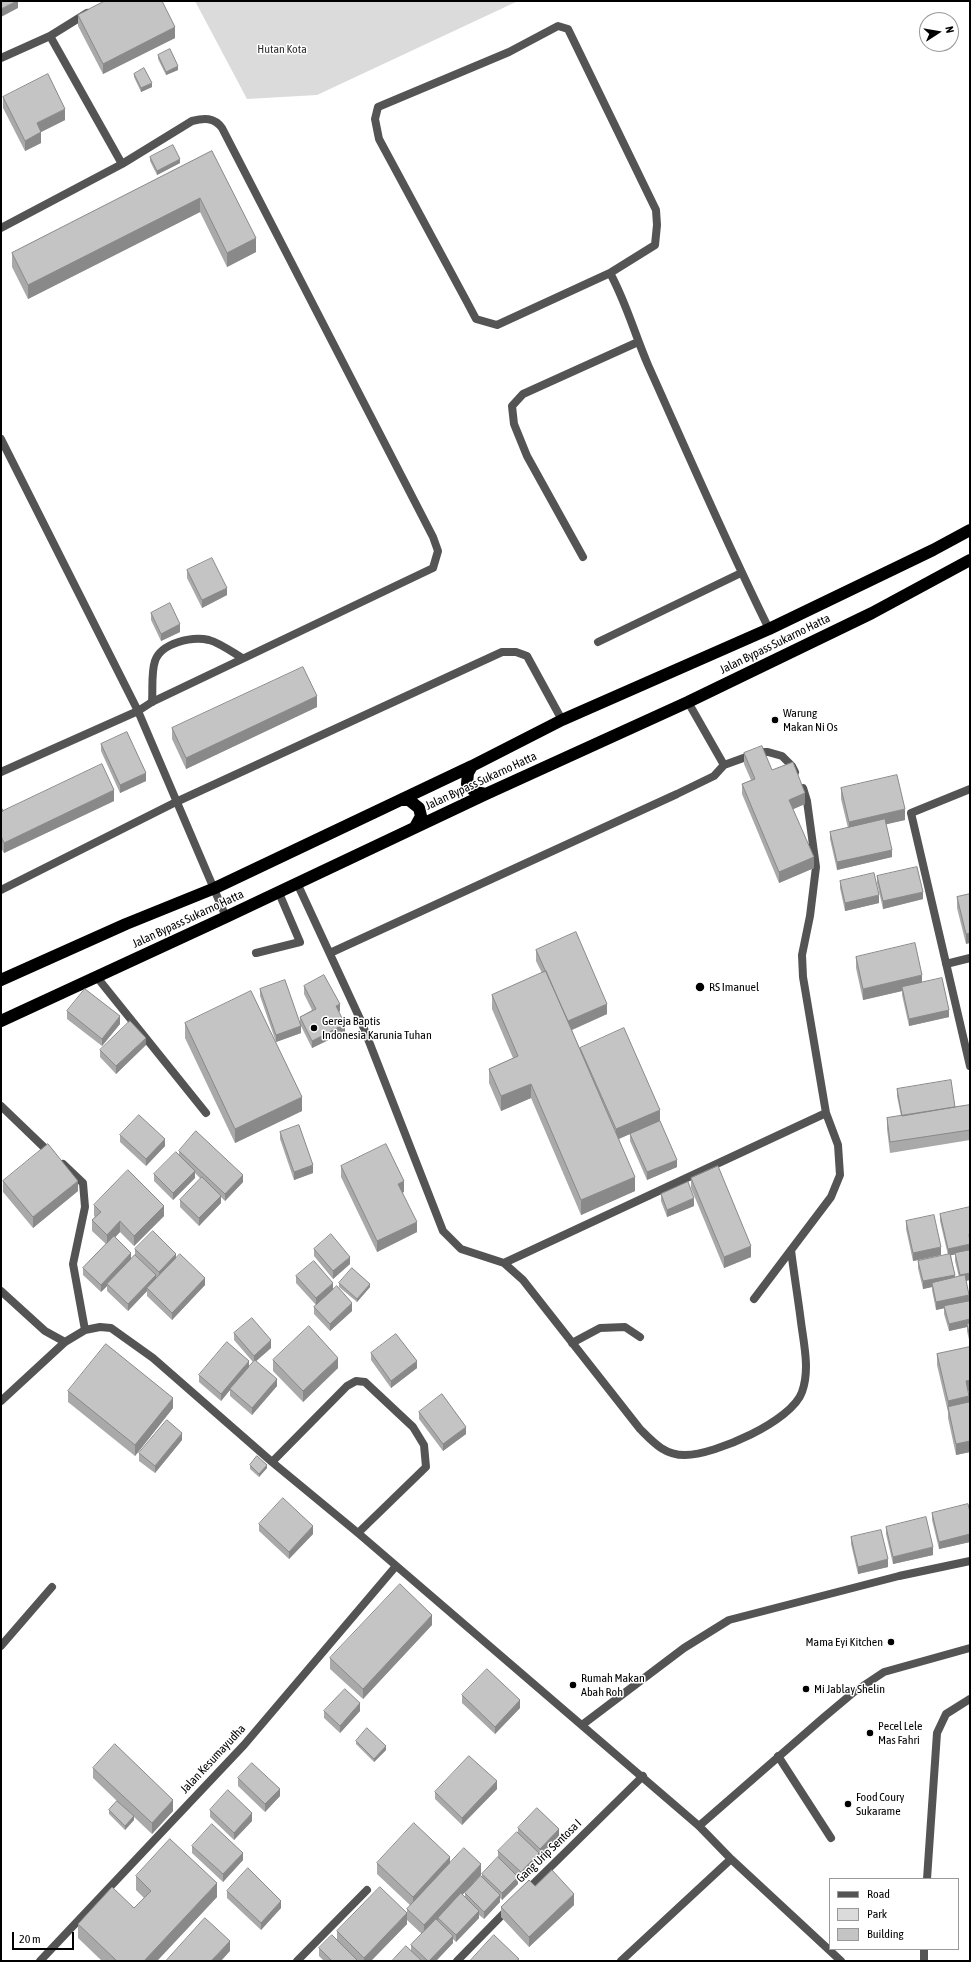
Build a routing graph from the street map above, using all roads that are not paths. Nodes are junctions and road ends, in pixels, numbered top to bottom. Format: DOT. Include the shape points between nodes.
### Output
graph roads {
  1 [pos="93,9"];
  2 [pos="50,36"];
  3 [pos="1,58"];
  4 [pos="122,164"];
  5 [pos="1,228"];
  6 [pos="610,273"];
  7 [pos="638,342"];
  8 [pos="1,439"];
  9 [pos="970,530"];
  10 [pos="583,557"];
  11 [pos="970,560"];
  12 [pos="741,573"];
  13 [pos="769,629"];
  14 [pos="598,642"];
  15 [pos="242,658"];
  16 [pos="152,702"];
  17 [pos="688,702"];
  18 [pos="138,711"];
  19 [pos="562,720"];
  20 [pos="724,765"];
  21 [pos="472,766"];
  22 [pos="1,772"];
  23 [pos="970,789"];
  24 [pos="486,794"];
  25 [pos="400,800"];
  26 [pos="176,802"];
  27 [pos="415,827"];
  28 [pos="298,883"];
  29 [pos="214,888"];
  30 [pos="1,890"];
  31 [pos="279,893"];
  32 [pos="226,917"];
  33 [pos="330,952"];
  34 [pos="256,953"];
  35 [pos="970,958"];
  36 [pos="946,964"];
  37 [pos="96,976"];
  38 [pos="1,980"];
  39 [pos="1,1021"];
  40 [pos="970,1066"];
  41 [pos="1,1106"];
  42 [pos="206,1113"];
  43 [pos="826,1113"];
  44 [pos="791,1250"];
  45 [pos="504,1263"];
  46 [pos="1,1291"];
  47 [pos="754,1299"];
  48 [pos="85,1330"];
  49 [pos="640,1337"];
  50 [pos="65,1342"];
  51 [pos="572,1343"];
  52 [pos="1,1401"];
  53 [pos="272,1462"];
  54 [pos="358,1533"];
  55 [pos="970,1561"];
  56 [pos="396,1566"];
  57 [pos="52,1587"];
  58 [pos="1,1646"];
  59 [pos="970,1648"];
  60 [pos="970,1699"];
  61 [pos="582,1725"];
  62 [pos="778,1756"];
  63 [pos="643,1776"];
  64 [pos="699,1826"];
  65 [pos="831,1838"];
  66 [pos="731,1860"];
  67 [pos="927,1878"];
  68 [pos="367,1890"];
  69 [pos="829,1950"];
  70 [pos="829,1950"];
  71 [pos="924,1950"];
  72 [pos="40,1961"];
  73 [pos="297,1961"];
  74 [pos="457,1961"];
  75 [pos="621,1961"];
  76 [pos="841,1961"];
  77 [pos="924,1961"];
  1 -- 2 [label="street"];
  2 -- 3 [label="street"];
  2 -- 4 [label="street"];
  4 -- 5 [label="street"];
  4 -- 15 [label="street" via="192,121 203,118 216,121 408,488 438,551 433,568"];
  6 -- 6 [label="street" via="655,245 656,210 568,28 558,26 509,52 378,107 375,119 379,139 476,319 497,325"];
  6 -- 7 [label="street" via="620,291"];
  7 -- 10 [label="street" via="523,394 512,406 514,424 527,456"];
  7 -- 12 [label="street"];
  8 -- 18 [label="street"];
  9 -- 13 [label="highway, Jalan Bypass Sukarno Hatta" via="934,550"];
  11 -- 17 [label="highway, Jalan Bypass Sukarno Hatta" via="872,613"];
  12 -- 13 [label="street"];
  12 -- 14 [label="street"];
  13 -- 19 [label="highway, Jalan Bypass Sukarno Hatta"];
  15 -- 16 [label="street"];
  15 -- 16 [label="street" via="211,640 201,638 167,647 160,652 155,662"];
  16 -- 18 [label="street"];
  17 -- 20 [label="street"];
  17 -- 24 [label="highway, Jalan Bypass Sukarno Hatta"];
  18 -- 22 [label="street"];
  18 -- 26 [label="street"];
  19 -- 21 [label="highway, Jalan Bypass Sukarno Hatta"];
  19 -- 26 [label="street" via="527,656 516,652 502,652"];
  20 -- 33 [label="street" via="714,776 677,794"];
  20 -- 43 [label="street" via="760,752 782,756 792,766 807,801 816,867 802,955 803,977"];
  21 -- 24 [label="highway" via="467,776 467,784 475,792"];
  21 -- 25 [label="highway, Jalan Bypass Sukarno Hatta"];
  23 -- 36 [label="street" via="911,813"];
  24 -- 27 [label="highway, Jalan Bypass Sukarno Hatta"];
  25 -- 27 [label="highway" via="409,800 419,808 420,820"];
  25 -- 29 [label="highway, Jalan Bypass Sukarno Hatta"];
  26 -- 29 [label="street"];
  26 -- 30 [label="street"];
  27 -- 28 [label="highway, Jalan Bypass Sukarno Hatta"];
  28 -- 31 [label="highway, Jalan Bypass Sukarno Hatta"];
  28 -- 33 [label="street"];
  29 -- 32 [label="street"];
  29 -- 38 [label="highway, Jalan Bypass Sukarno Hatta"];
  31 -- 32 [label="highway, Jalan Bypass Sukarno Hatta"];
  31 -- 34 [label="street" via="300,942"];
  32 -- 37 [label="highway, Jalan Bypass Sukarno Hatta"];
  33 -- 45 [label="street" via="361,1020 443,1231 461,1248"];
  35 -- 36 [label="street"];
  36 -- 40 [label="street"];
  37 -- 39 [label="highway, Jalan Bypass Sukarno Hatta"];
  37 -- 42 [label="street"];
  41 -- 48 [label="street" via="83,1183 85,1207 73,1264"];
  43 -- 44 [label="street" via="838,1145 840,1175 831,1197"];
  43 -- 45 [label="street"];
  44 -- 47 [label="street"];
  44 -- 51 [label="street" via="807,1368 802,1393 790,1410 757,1432 716,1449 685,1455 660,1449"];
  45 -- 51 [label="street" via="523,1280"];
  46 -- 50 [label="street" via="45,1331"];
  48 -- 50 [label="street"];
  48 -- 53 [label="street" via="111,1328 153,1358"];
  49 -- 51 [label="street" via="625,1327 600,1328"];
  50 -- 52 [label="street"];
  53 -- 54 [label="street"];
  53 -- 54 [label="street" via="347,1386 356,1381 365,1382 413,1427 424,1446 426,1467"];
  54 -- 56 [label="street"];
  55 -- 61 [label="street" via="898,1576 729,1620 684,1648"];
  56 -- 61 [label="street"];
  56 -- 72 [label="street, Jalan Kesumayudha" via="244,1745"];
  57 -- 58 [label="street"];
  59 -- 62 [label="street" via="884,1672 854,1692"];
  60 -- 67 [label="street" via="946,1714 937,1733"];
  61 -- 63 [label="street"];
  62 -- 64 [label="street"];
  62 -- 65 [label="street"];
  63 -- 64 [label="street"];
  63 -- 74 [label="street, Gang Urip Sentosa I"];
  64 -- 66 [label="street"];
  66 -- 69 [label="street"];
  66 -- 75 [label="street"];
  68 -- 73 [label="street"];
  70 -- 76 [label="street"];
  71 -- 77 [label="street"];
}
